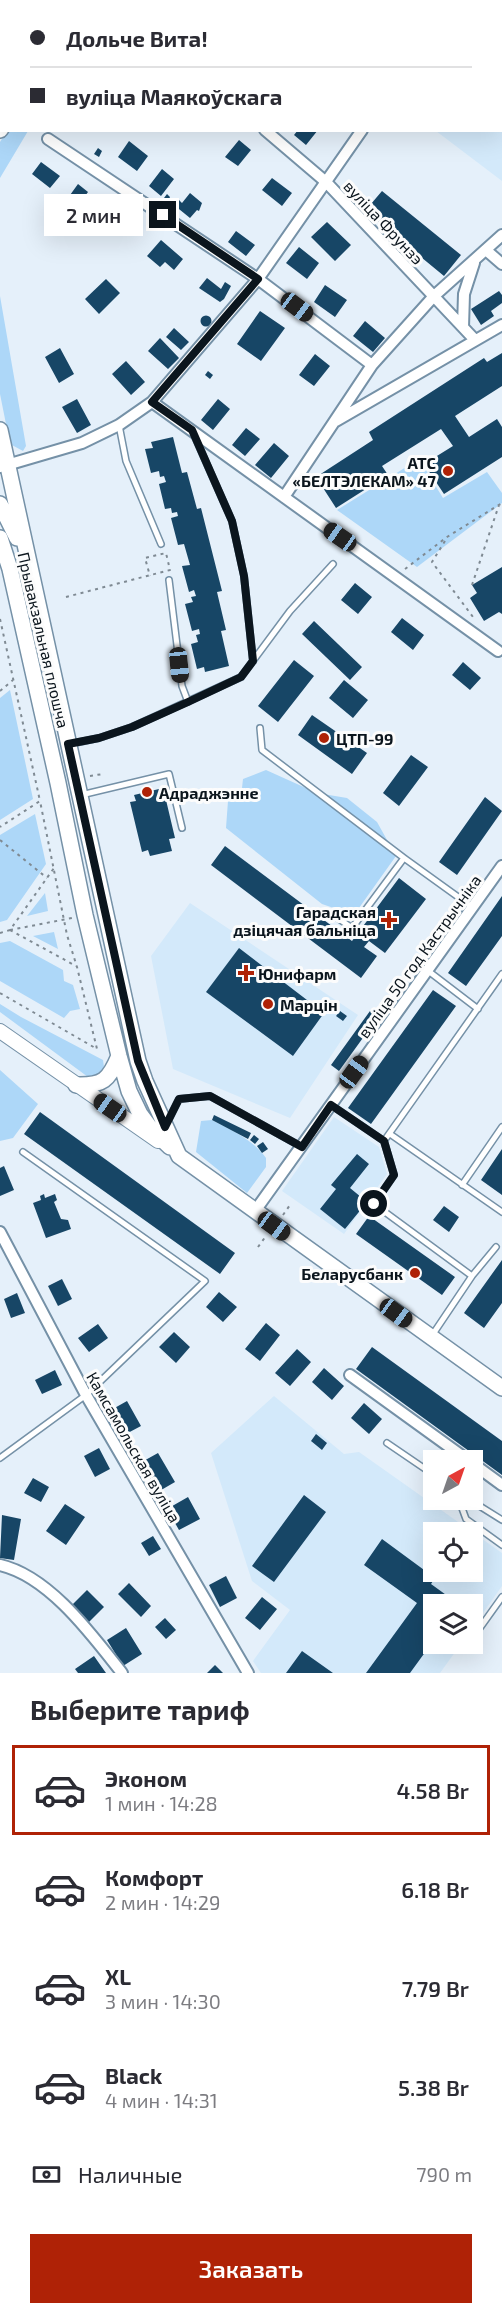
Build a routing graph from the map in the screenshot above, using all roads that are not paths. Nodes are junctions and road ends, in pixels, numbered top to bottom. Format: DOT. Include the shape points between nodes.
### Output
graph roads {
  1 [pos="267,132"];
  2 [pos="361,132"];
  3 [pos="48,139"];
  4 [pos="326,182"];
  5 [pos="502,235"];
  6 [pos="487,251"];
  7 [pos="475,261"];
  8 [pos="502,264"];
  9 [pos="258,279"];
  10 [pos="434,296"];
  11 [pos="502,325"];
  12 [pos="463,327"];
  13 [pos="475,340"];
  14 [pos="372,365"];
  15 [pos="152,402"];
  16 [pos="334,423"];
  17 [pos="119,426"];
  18 [pos="0,430"];
  19 [pos="192,430"];
  20 [pos="4,466"];
  21 [pos="284,496"];
  22 [pos="0,504"];
  23 [pos="0,538"];
  24 [pos="160,544"];
  25 [pos="27,560"];
  26 [pos="333,564"];
  27 [pos="169,580"];
  28 [pos="498,651"];
  29 [pos="253,661"];
  30 [pos="188,702"];
  31 [pos="260,728"];
  32 [pos="68,744"];
  33 [pos="80,795"];
  34 [pos="182,828"];
  35 [pos="404,858"];
  36 [pos="502,866"];
  37 [pos="472,907"];
  38 [pos="339,919"];
  39 [pos="427,970"];
  40 [pos="502,974"];
  41 [pos="478,1009"];
  42 [pos="3,1035"];
  43 [pos="118,1056"];
  44 [pos="76,1085"];
  45 [pos="331,1105"];
  46 [pos="165,1127"];
  47 [pos="502,1127"];
  48 [pos="390,1134"];
  49 [pos="384,1141"];
  50 [pos="302,1147"];
  51 [pos="23,1152"];
  52 [pos="179,1156"];
  53 [pos="462,1185"];
  54 [pos="255,1211"];
  55 [pos="502,1212"];
  56 [pos="0,1232"];
  57 [pos="496,1247"];
  58 [pos="472,1276"];
  59 [pos="430,1338"];
  60 [pos="350,1375"];
  61 [pos="502,1388"];
  62 [pos="86,1395"];
  63 [pos="387,1443"];
  64 [pos="454,1450"];
  65 [pos="0,1458"];
  66 [pos="423,1468"];
  67 [pos="483,1471"];
  68 [pos="502,1485"];
  69 [pos="483,1508"];
  70 [pos="463,1510"];
  71 [pos="502,1520"];
  72 [pos="502,1545"];
  73 [pos="0,1565"];
  74 [pos="502,1597"];
  75 [pos="483,1624"];
  76 [pos="122,1673"];
  77 [pos="248,1673"];
  1 -- 4 [label="street, вуліца Фрунзэ"];
  2 -- 4 [label="street"];
  3 -- 9 [label="street"];
  4 -- 9 [label="street"];
  4 -- 10 [label="street, вуліца Фрунзэ"];
  5 -- 6 [label="street"];
  6 -- 7 [label="street"];
  6 -- 8 [label="street"];
  7 -- 10 [label="street"];
  7 -- 12 [label="street" via="464,294"];
  9 -- 14 [label="street"];
  9 -- 15 [label="street"];
  10 -- 12 [label="street, вуліца Фрунзэ"];
  10 -- 14 [label="street"];
  11 -- 13 [label="street"];
  12 -- 13 [label="street, вуліца Фрунзэ"];
  13 -- 16 [label="street"];
  14 -- 16 [label="street"];
  15 -- 17 [label="street"];
  15 -- 19 [label="street"];
  16 -- 21 [label="street"];
  17 -- 20 [label="street" via="82,443"];
  17 -- 24 [label="lane" via="126,461"];
  18 -- 20 [label="main road"];
  19 -- 21 [label="street"];
  19 -- 29 [label="lane" via="232,521 244,576"];
  20 -- 25 [label="main road"];
  21 -- 28 [label="street"];
  22 -- 25 [label="main road"];
  23 -- 43 [label="main road, Прывакзальная плошча"];
  25 -- 32 [label="main road, Прывакзальная плошча"];
  26 -- 29 [label="lane" via="290,611"];
  27 -- 30 [label="lane" via="182,686"];
  29 -- 30 [label="lane" via="241,677"];
  30 -- 32 [label="lane" via="132,727"];
  31 -- 35 [label="lane" via="262,750"];
  32 -- 33 [label="main road, Прывакзальная плошча"];
  33 -- 34 [label="lane" via="169,774"];
  33 -- 46 [label="main road, Прывакзальная плошча" via="138,1061"];
  35 -- 37 [label="lane"];
  35 -- 38 [label="lane" via="352,928"];
  36 -- 37 [label="street, вуліца 50 год Кастрычніка"];
  37 -- 39 [label="street, вуліца 50 год Кастрычніка"];
  39 -- 41 [label="lane"];
  39 -- 45 [label="street, вуліца 50 год Кастрычніка"];
  40 -- 41 [label="lane"];
  41 -- 48 [label="lane"];
  42 -- 44 [label="street"];
  43 -- 44 [label="main road" via="105,1079 95,1085"];
  43 -- 52 [label="main road, Прывакзальная плошча" via="140,1114"];
  44 -- 52 [label="street"];
  45 -- 49 [label="lane"];
  45 -- 50 [label="street, вуліца 50 год Кастрычніка"];
  46 -- 50 [label="lane" via="179,1099 210,1096"];
  46 -- 52 [label="main road, Прывакзальная плошча"];
  47 -- 53 [label="lane"];
  48 -- 49 [label="lane"];
  48 -- 53 [label="lane"];
  49 -- 58 [label="lane" via="394,1175 374,1204"];
  50 -- 54 [label="street, вуліца 50 год Кастрычніка"];
  51 -- 62 [label="lane" via="205,1281"];
  52 -- 54 [label="main road, Прывакзальная плошча"];
  53 -- 55 [label="lane"];
  54 -- 59 [label="main road, Прывакзальная плошча"];
  56 -- 62 [label="street, Камсамольская вуліца"];
  57 -- 58 [label="lane"];
  58 -- 59 [label="lane"];
  59 -- 61 [label="main road, Прывакзальная плошча"];
  60 -- 64 [label="street"];
  62 -- 65 [label="lane"];
  62 -- 77 [label="street, Камсамольская вуліца"];
  63 -- 66 [label="lane"];
  67 -- 68 [label="street"];
  69 -- 71 [label="lane"];
  70 -- 72 [label="lane" via="466,1519"];
  73 -- 76 [label="street" via="16,1569 62,1602"];
  74 -- 75 [label="lane"];
}
